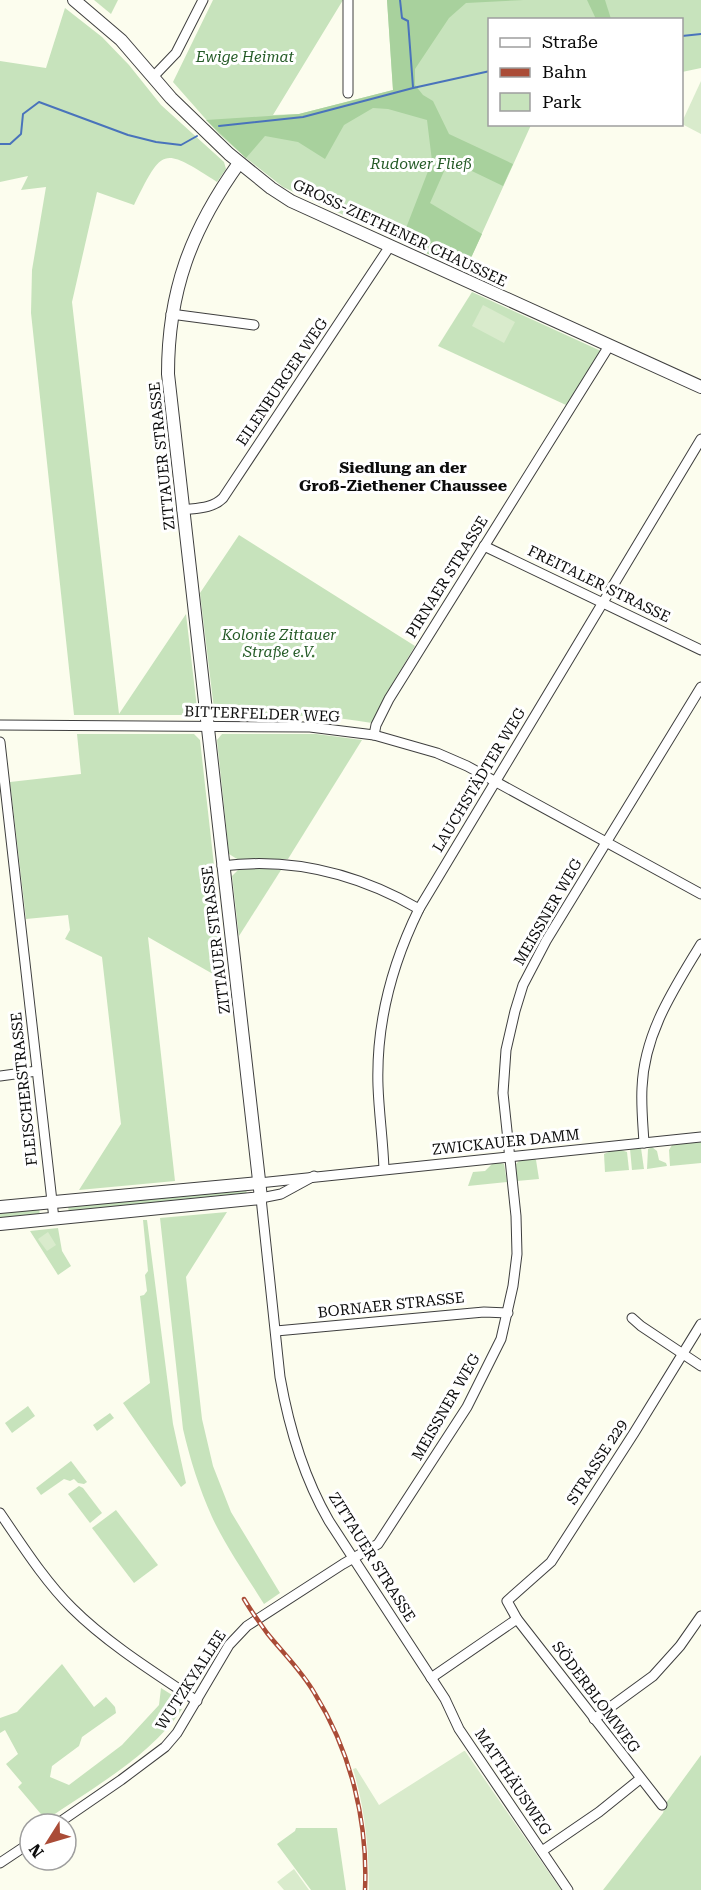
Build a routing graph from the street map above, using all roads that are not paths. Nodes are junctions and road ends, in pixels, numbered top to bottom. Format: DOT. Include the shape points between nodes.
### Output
graph roads {
  1 [pos="74,0"];
  2 [pos="203,0"];
  3 [pos="348,0"];
  4 [pos="153,77"];
  5 [pos="348,93"];
  6 [pos="239,163"];
  7 [pos="390,246"];
  8 [pos="171,314"];
  9 [pos="254,325"];
  10 [pos="609,346"];
  11 [pos="701,387"];
  12 [pos="701,438"];
  13 [pos="182,510"];
  14 [pos="484,546"];
  15 [pos="603,603"];
  16 [pos="701,650"];
  17 [pos="701,687"];
  18 [pos="0,725"];
  19 [pos="207,726"];
  20 [pos="374,735"];
  21 [pos="0,742"];
  22 [pos="496,781"];
  23 [pos="607,843"];
  24 [pos="222,866"];
  25 [pos="701,894"];
  26 [pos="419,909"];
  27 [pos="701,944"];
  28 [pos="37,1071"];
  29 [pos="0,1076"];
  30 [pos="701,1137"];
  31 [pos="645,1143"];
  32 [pos="510,1156"];
  33 [pos="384,1169"];
  34 [pos="314,1176"];
  35 [pos="259,1182"];
  36 [pos="261,1198"];
  37 [pos="52,1203"];
  38 [pos="0,1207"];
  39 [pos="54,1219"];
  40 [pos="0,1224"];
  41 [pos="508,1313"];
  42 [pos="632,1318"];
  43 [pos="701,1324"];
  44 [pos="276,1331"];
  45 [pos="683,1354"];
  46 [pos="701,1366"];
  47 [pos="0,1513"];
  48 [pos="353,1558"];
  49 [pos="508,1606"];
  50 [pos="701,1616"];
  51 [pos="518,1619"];
  52 [pos="430,1678"];
  53 [pos="438,1688"];
  54 [pos="196,1701"];
  55 [pos="594,1719"];
  56 [pos="640,1779"];
  57 [pos="662,1805"];
  58 [pos="74,1812"];
  59 [pos="18,1851"];
  60 [pos="542,1851"];
  61 [pos="0,1863"];
  62 [pos="568,1890"];
  1 -- 4 [label="street, GROSS-ZIETHENER CHAUSSEE" via="121,40"];
  2 -- 4 [label="street" via="176,53"];
  3 -- 5 [label="street"];
  4 -- 6 [label="street, GROSS-ZIETHENER CHAUSSEE"];
  6 -- 7 [label="street, GROSS-ZIETHENER CHAUSSEE" via="291,201"];
  6 -- 8 [label="street, ZITTAUER STRASSE" via="191,245"];
  7 -- 10 [label="street, GROSS-ZIETHENER CHAUSSEE"];
  7 -- 13 [label="street, EILENBURGER WEG" via="223,498 211,506"];
  8 -- 9 [label="street"];
  8 -- 13 [label="street, ZITTAUER STRASSE" via="168,374"];
  10 -- 11 [label="street, GROSS-ZIETHENER CHAUSSEE"];
  10 -- 14 [label="street, PIRNAER STRASSE"];
  12 -- 15 [label="street, LAUCHSTÄDTER WEG"];
  13 -- 19 [label="street, ZITTAUER STRASSE"];
  14 -- 15 [label="street, FREITALER STRASSE"];
  14 -- 20 [label="street, PIRNAER STRASSE" via="389,699"];
  15 -- 16 [label="street, FREITALER STRASSE"];
  15 -- 22 [label="street, LAUCHSTÄDTER WEG"];
  17 -- 23 [label="street, MEISSNER WEG"];
  18 -- 19 [label="street, BITTERFELDER WEG"];
  19 -- 20 [label="street, BITTERFELDER WEG" via="310,728"];
  19 -- 24 [label="street, ZITTAUER STRASSE"];
  20 -- 22 [label="street, BITTERFELDER WEG" via="437,753"];
  21 -- 28 [label="street, FLEISCHERSTRASSE"];
  22 -- 23 [label="street, BITTERFELDER WEG"];
  22 -- 26 [label="street, LAUCHSTÄDTER WEG"];
  23 -- 25 [label="street, BITTERFELDER WEG"];
  23 -- 32 [label="street, MEISSNER WEG" via="523,985 506,1050 504,1112"];
  24 -- 26 [label="street" via="268,863 332,872 363,881"];
  24 -- 35 [label="street, ZITTAUER STRASSE"];
  26 -- 33 [label="street, LAUCHSTÄDTER WEG" via="392,975 380,1040 378,1085"];
  27 -- 31 [label="street" via="666,1002 646,1056 642,1087"];
  28 -- 29 [label="street"];
  28 -- 37 [label="street, FLEISCHERSTRASSE"];
  30 -- 31 [label="street, ZWICKAUER DAMM"];
  31 -- 32 [label="street, ZWICKAUER DAMM"];
  32 -- 33 [label="street, ZWICKAUER DAMM"];
  32 -- 41 [label="street, MEISSNER WEG" via="517,1254"];
  33 -- 34 [label="street, ZWICKAUER DAMM"];
  34 -- 35 [label="street, ZWICKAUER DAMM"];
  34 -- 36 [label="street, ZWICKAUER DAMM" via="281,1194"];
  35 -- 36 [label="street, ZITTAUER STRASSE"];
  35 -- 37 [label="street, ZWICKAUER DAMM"];
  36 -- 39 [label="street, ZWICKAUER DAMM"];
  36 -- 44 [label="street, ZITTAUER STRASSE"];
  37 -- 38 [label="street, ZWICKAUER DAMM"];
  37 -- 39 [label="street, FLEISCHERSTRASSE"];
  39 -- 40 [label="street, ZWICKAUER DAMM"];
  41 -- 44 [label="street, BORNAER STRASSE" via="484,1311"];
  41 -- 48 [label="street, MEISSNER WEG" via="485,1376 467,1407 383,1539"];
  42 -- 45 [label="street"];
  43 -- 45 [label="street, STRASSE 229"];
  44 -- 48 [label="street, ZITTAUER STRASSE" via="285,1405 297,1452 317,1499"];
  45 -- 46 [label="street"];
  45 -- 49 [label="street, STRASSE 229" via="551,1562 507,1601"];
  47 -- 54 [label="street" via="78,1614"];
  48 -- 52 [label="street, ZITTAUER STRASSE"];
  48 -- 54 [label="street, WUTZKYALLEE" via="238,1634"];
  49 -- 51 [label="street, SÖDERBLOMWEG"];
  50 -- 55 [label="street" via="653,1676"];
  51 -- 52 [label="street"];
  51 -- 55 [label="street, SÖDERBLOMWEG"];
  52 -- 53 [label="street, ZITTAUER STRASSE"];
  53 -- 60 [label="street, MATTHÄUSWEG" via="459,1729"];
  54 -- 58 [label="street, WUTZKYALLEE" via="165,1747"];
  55 -- 56 [label="street, SÖDERBLOMWEG"];
  56 -- 57 [label="street, SÖDERBLOMWEG"];
  56 -- 60 [label="street"];
  59 -- 61 [label="street"];
  60 -- 62 [label="street, MATTHÄUSWEG"];
}
